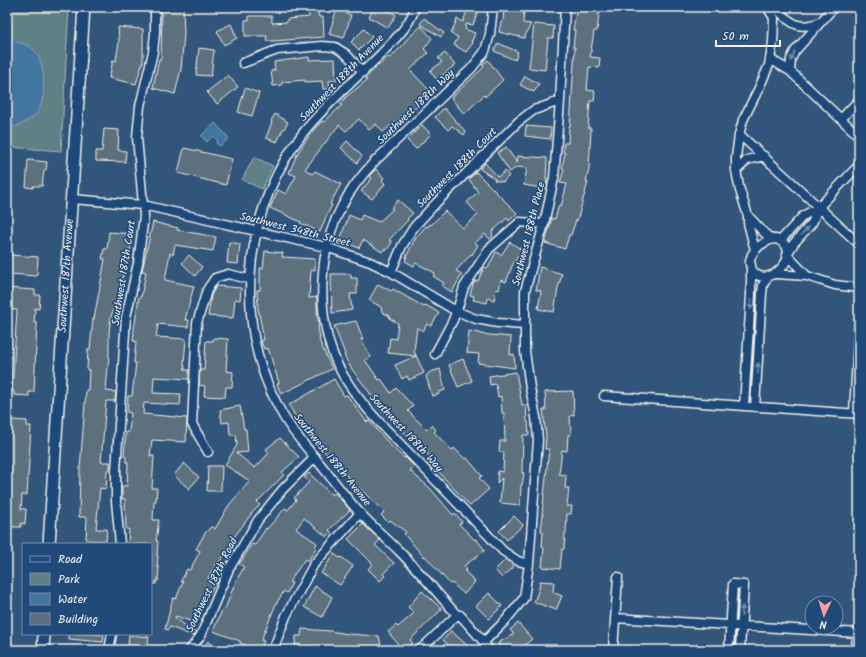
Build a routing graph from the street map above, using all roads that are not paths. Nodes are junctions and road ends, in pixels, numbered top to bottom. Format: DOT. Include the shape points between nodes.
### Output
graph roads {
  1 [pos="84,7"];
  2 [pos="155,7"];
  3 [pos="415,7"];
  4 [pos="493,7"];
  5 [pos="565,7"];
  6 [pos="769,7"];
  7 [pos="834,7"];
  8 [pos="780,9"];
  9 [pos="774,18"];
  10 [pos="820,22"];
  11 [pos="770,59"];
  12 [pos="243,63"];
  13 [pos="790,71"];
  14 [pos="363,72"];
  15 [pos="859,100"];
  16 [pos="560,101"];
  17 [pos="841,119"];
  18 [pos="739,134"];
  19 [pos="859,136"];
  20 [pos="764,156"];
  21 [pos="859,165"];
  22 [pos="736,171"];
  23 [pos="72,200"];
  24 [pos="143,205"];
  25 [pos="819,207"];
  26 [pos="748,216"];
  27 [pos="544,224"];
  28 [pos="256,231"];
  29 [pos="776,240"];
  30 [pos="859,244"];
  31 [pos="326,247"];
  32 [pos="755,250"];
  33 [pos="787,254"];
  34 [pos="751,265"];
  35 [pos="391,272"];
  36 [pos="772,275"];
  37 [pos="807,276"];
  38 [pos="249,279"];
  39 [pos="859,288"];
  40 [pos="456,311"];
  41 [pos="859,320"];
  42 [pos="524,325"];
  43 [pos="435,354"];
  44 [pos="604,396"];
  45 [pos="744,406"];
  46 [pos="755,407"];
  47 [pos="856,414"];
  48 [pos="208,452"];
  49 [pos="315,457"];
  50 [pos="360,513"];
  51 [pos="49,543"];
  52 [pos="120,543"];
  53 [pos="529,564"];
  54 [pos="618,577"];
  55 [pos="457,615"];
  56 [pos="615,618"];
  57 [pos="730,626"];
  58 [pos="741,626"];
  59 [pos="858,633"];
  60 [pos="44,635"];
  61 [pos="112,635"];
  62 [pos="484,642"];
  63 [pos="42,650"];
  64 [pos="110,650"];
  65 [pos="190,650"];
  66 [pos="273,650"];
  67 [pos="420,650"];
  68 [pos="489,650"];
  69 [pos="613,650"];
  70 [pos="729,650"];
  71 [pos="740,650"];
  72 [pos="856,650"];
  1 -- 23 [label="street, Southwest 187th Avenue"];
  2 -- 24 [label="street, Southwest 187th Court" via="153,52 140,106 137,137"];
  3 -- 14 [label="street, Southwest 188th Avenue" via="413,15 400,35"];
  4 -- 31 [label="street, Southwest 188th Way" via="485,52 472,68 361,177 342,206"];
  5 -- 16 [label="street, Southwest 188th Place"];
  6 -- 9 [label="street"];
  7 -- 10 [label="street"];
  8 -- 9 [label="street"];
  8 -- 10 [label="street" via="797,25 809,26"];
  9 -- 11 [label="street"];
  10 -- 13 [label="street, one-way" via="793,54"];
  11 -- 13 [label="street"];
  11 -- 18 [label="street" via="745,114"];
  12 -- 14 [label="street" via="277,50 322,46 335,47 346,54"];
  13 -- 17 [label="street"];
  14 -- 28 [label="street, Southwest 188th Avenue" via="318,115 288,154 270,189"];
  15 -- 17 [label="street"];
  16 -- 27 [label="street, Southwest 188th Place" via="554,178"];
  16 -- 35 [label="street, Southwest 188th Court" via="534,110 518,122 436,202 414,227 402,246"];
  17 -- 19 [label="street"];
  18 -- 20 [label="street"];
  18 -- 22 [label="street"];
  20 -- 22 [label="street" via="747,160"];
  20 -- 25 [label="street"];
  21 -- 25 [label="street"];
  22 -- 26 [label="street" via="740,194"];
  23 -- 24 [label="street, Southwest 348th Street"];
  23 -- 51 [label="street, Southwest 187th Avenue"];
  24 -- 28 [label="street, Southwest 348th Street"];
  24 -- 52 [label="street, Southwest 187th Court" via="138,263 126,317 116,472"];
  25 -- 29 [label="street"];
  25 -- 30 [label="street"];
  33 -- 25 [label="street, one-way" via="812,223"];
  26 -- 29 [label="street" via="763,234"];
  26 -- 32 [label="street"];
  27 -- 40 [label="street" via="520,222 489,249 464,287"];
  27 -- 42 [label="street, Southwest 188th Place" via="525,291"];
  28 -- 31 [label="street, Southwest 348th Street"];
  28 -- 38 [label="street, Southwest 188th Avenue"];
  29 -- 32 [label="street" via="763,243"];
  29 -- 33 [label="street" via="786,246"];
  31 -- 35 [label="street, Southwest 348th Street"];
  31 -- 53 [label="street, Southwest 188th Way" via="322,307 334,354 346,380 362,404 503,551 518,561"];
  32 -- 34 [label="street"];
  33 -- 36 [label="street" via="784,265"];
  33 -- 37 [label="street"];
  34 -- 36 [label="street" via="755,273 763,276"];
  34 -- 45 [label="street, one-way"];
  35 -- 40 [label="street, Southwest 348th Street"];
  36 -- 37 [label="street"];
  46 -- 36 [label="street, one-way" via="763,285"];
  37 -- 39 [label="street" via="835,285"];
  38 -- 48 [label="street" via="228,274 215,278 207,290 197,323 192,424"];
  38 -- 49 [label="street, Southwest 188th Avenue" via="253,333 266,380 290,428"];
  40 -- 42 [label="street, Southwest 348th Street" via="476,319"];
  40 -- 43 [label="street"];
  41 -- 47 [label="street"];
  42 -- 53 [label="street, Southwest 188th Place" via="525,351 538,440"];
  44 -- 45 [label="street"];
  45 -- 46 [label="street"];
  46 -- 47 [label="street"];
  49 -- 50 [label="street, Southwest 188th Avenue"];
  49 -- 65 [label="street, Southwest 187th Road" via="283,489 258,520 229,569 201,634"];
  50 -- 55 [label="street, Southwest 188th Avenue" via="401,553"];
  50 -- 66 [label="street" via="314,564 286,616"];
  53 -- 62 [label="street, Southwest 188th Place" via="524,598"];
  54 -- 56 [label="street"];
  55 -- 62 [label="street, Southwest 188th Avenue"];
  55 -- 67 [label="street"];
  56 -- 57 [label="street"];
  56 -- 69 [label="street"];
  57 -- 58 [label="street"];
  58 -- 57 [label="street, one-way" via="744,585 739,584 733,584"];
  57 -- 70 [label="street"];
  58 -- 59 [label="street"];
  58 -- 71 [label="street"];
  59 -- 72 [label="street"];
  60 -- 63 [label="street"];
  61 -- 64 [label="street"];
  62 -- 68 [label="street, Southwest 188th Avenue"];
}
